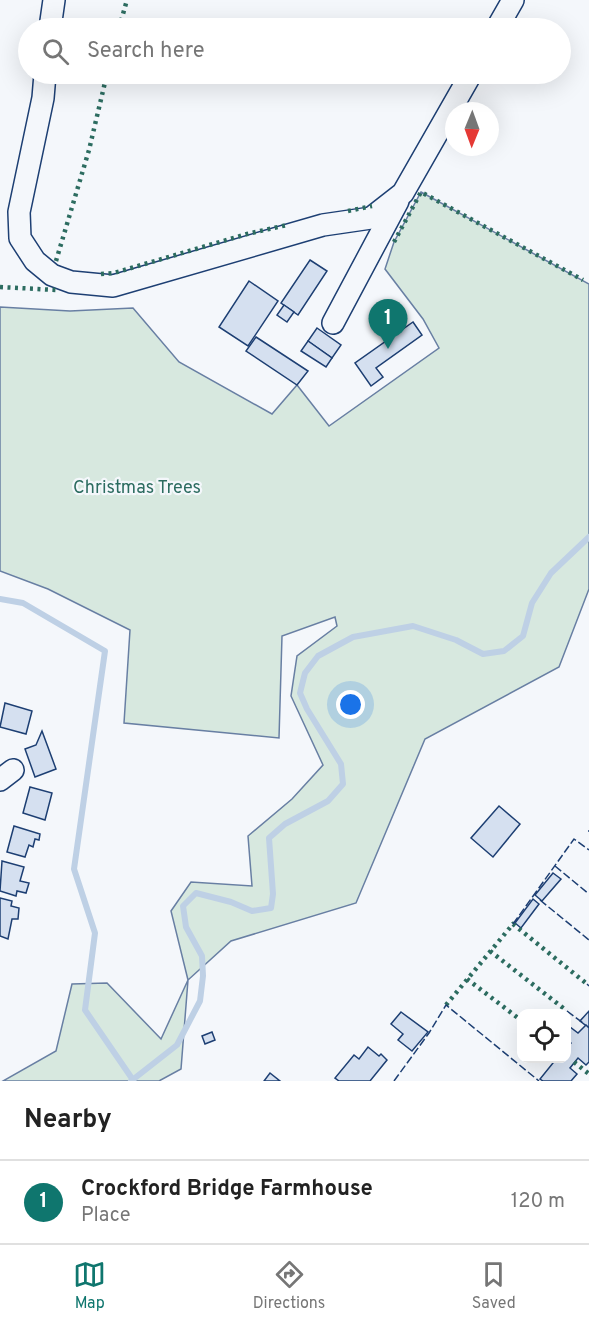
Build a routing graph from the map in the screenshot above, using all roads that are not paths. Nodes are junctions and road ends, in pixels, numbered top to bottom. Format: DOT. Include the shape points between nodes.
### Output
graph roads {
  1 [pos="54,0"];
  2 [pos="513,0"];
  3 [pos="51,18"];
  4 [pos="503,18"];
  5 [pos="44,84"];
  6 [pos="465,84"];
  7 [pos="403,193"];
  8 [pos="333,323"];
  1 -- 3 [label="lane"];
  2 -- 4 [label="lane"];
  5 -- 7 [label="lane" via="18,212 20,238 35,261 52,276 64,280 113,286 323,225 371,218"];
  6 -- 7 [label="lane"];
  7 -- 8 [label="lane"];
}
